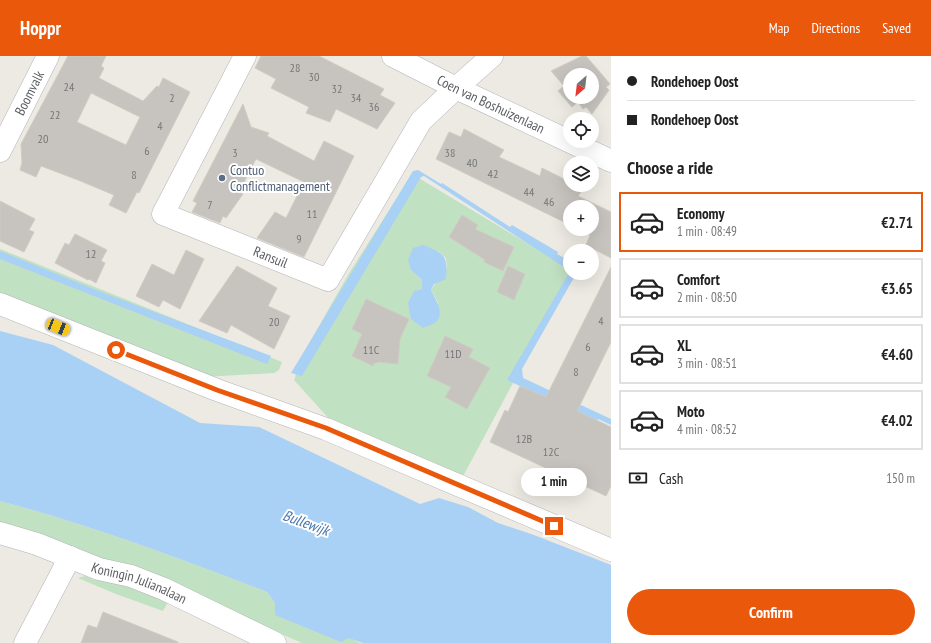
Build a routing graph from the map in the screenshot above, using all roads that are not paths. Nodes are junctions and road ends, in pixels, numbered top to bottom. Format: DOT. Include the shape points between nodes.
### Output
graph roads {
  1 [pos="48,56"];
  2 [pos="245,56"];
  3 [pos="393,56"];
  4 [pos="492,56"];
  5 [pos="456,88"];
  6 [pos="0,151"];
  7 [pos="611,162"];
  8 [pos="0,304"];
  9 [pos="0,533"];
  10 [pos="611,550"];
  11 [pos="70,557"];
  12 [pos="26,643"];
  13 [pos="275,643"];
  1 -- 6 [label="street, Boomvalk"];
  2 -- 5 [label="street, Ransuil" via="163,214 328,280 421,121"];
  3 -- 5 [label="street, Coen van Boshuizenlaan"];
  4 -- 5 [label="street"];
  5 -- 7 [label="street, Coen van Boshuizenlaan"];
  8 -- 10 [label="street" via="217,390 326,428"];
  9 -- 11 [label="street, Koningin Julianalaan"];
  11 -- 12 [label="street"];
  11 -- 13 [label="street, Koningin Julianalaan" via="99,569 131,576 164,589"];
}
